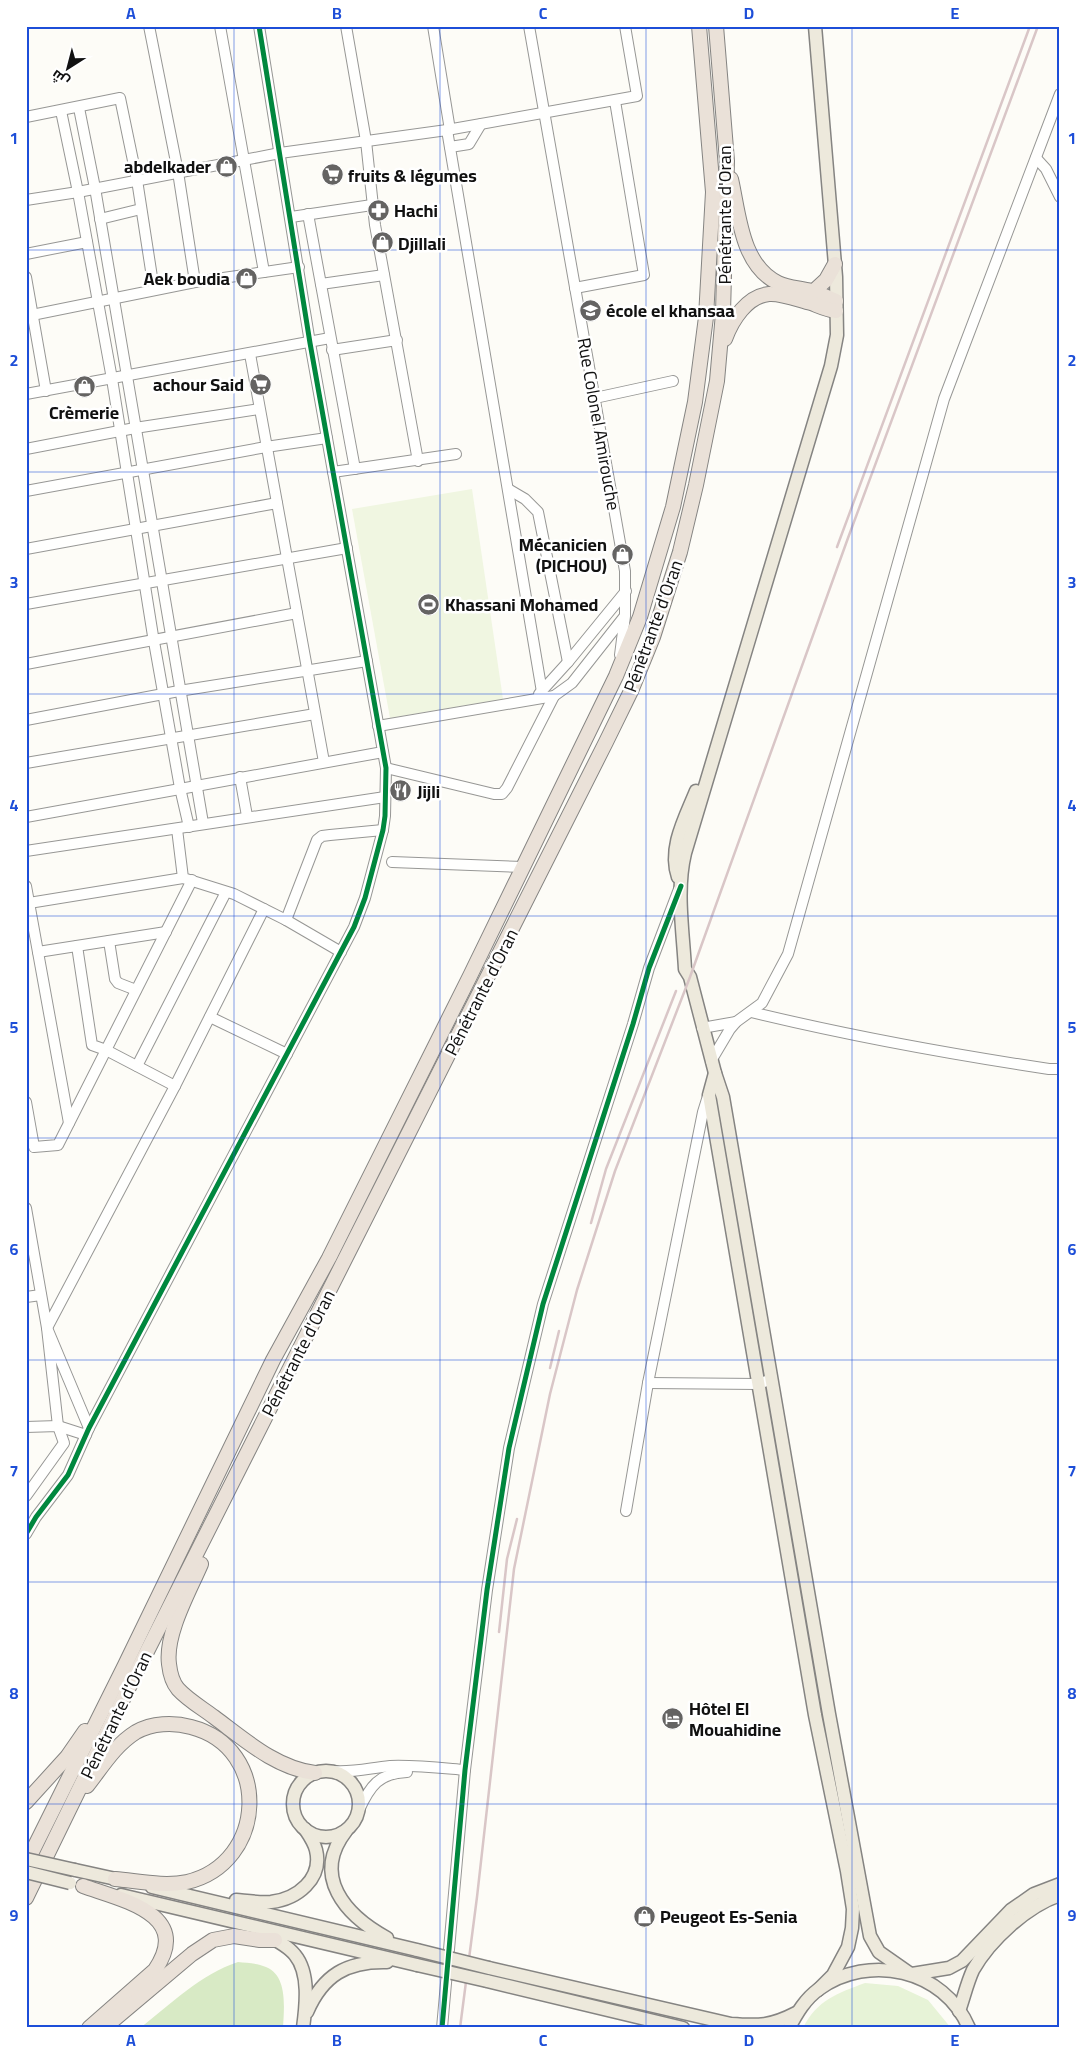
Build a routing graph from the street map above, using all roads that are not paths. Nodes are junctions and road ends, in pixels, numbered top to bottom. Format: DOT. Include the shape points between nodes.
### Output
graph roads {
  1 [pos="149,26"];
  2 [pos="220,26"];
  3 [pos="259,26"];
  4 [pos="346,26"];
  5 [pos="433,26"];
  6 [pos="529,26"];
  7 [pos="626,26"];
  8 [pos="699,26"];
  9 [pos="716,26"];
  10 [pos="815,26"];
  11 [pos="1060,94"];
  12 [pos="615,101"];
  13 [pos="79,108"];
  14 [pos="61,111"];
  15 [pos="545,113"];
  16 [pos="26,117"];
  17 [pos="482,124"];
  18 [pos="448,130"];
  19 [pos="366,141"];
  20 [pos="450,147"];
  21 [pos="280,153"];
  22 [pos="1036,158"];
  23 [pos="244,160"];
  24 [pos="727,161"];
  25 [pos="178,172"];
  26 [pos="137,180"];
  27 [pos="95,188"];
  28 [pos="78,192"];
  29 [pos="1060,197"];
  30 [pos="26,200"];
  31 [pos="372,205"];
  32 [pos="142,209"];
  33 [pos="308,214"];
  34 [pos="291,217"];
  35 [pos="100,219"];
  36 [pos="87,242"];
  37 [pos="26,254"];
  38 [pos="835,264"];
  39 [pos="299,267"];
  40 [pos="264,272"];
  41 [pos="384,275"];
  42 [pos="26,277"];
  43 [pos="196,282"];
  44 [pos="321,284"];
  45 [pos="575,288"];
  46 [pos="154,290"];
  47 [pos="812,292"];
  48 [pos="112,298"];
  49 [pos="97,301"];
  50 [pos="836,306"];
  51 [pos="32,314"];
  52 [pos="330,338"];
  53 [pos="397,340"];
  54 [pos="310,343"];
  55 [pos="332,350"];
  56 [pos="250,354"];
  57 [pos="127,376"];
  58 [pos="112,379"];
  59 [pos="673,381"];
  60 [pos="717,381"];
  61 [pos="46,391"];
  62 [pos="26,394"];
  63 [pos="595,398"];
  64 [pos="259,408"];
  65 [pos="135,428"];
  66 [pos="120,431"];
  67 [pos="328,438"];
  68 [pos="266,447"];
  69 [pos="26,449"];
  70 [pos="456,454"];
  71 [pos="418,461"];
  72 [pos="142,469"];
  73 [pos="355,469"];
  74 [pos="127,471"];
  75 [pos="333,472"];
  76 [pos="508,489"];
  77 [pos="26,491"];
  78 [pos="277,503"];
  79 [pos="151,525"];
  80 [pos="137,528"];
  81 [pos="346,548"];
  82 [pos="26,549"];
  83 [pos="288,559"];
  84 [pos="162,581"];
  85 [pos="146,584"];
  86 [pos="626,592"];
  87 [pos="26,604"];
  88 [pos="297,612"];
  89 [pos="625,616"];
  90 [pos="172,637"];
  91 [pos="154,641"];
  92 [pos="605,642"];
  93 [pos="620,652"];
  94 [pos="367,661"];
  95 [pos="568,662"];
  96 [pos="26,664"];
  97 [pos="307,671"];
  98 [pos="616,676"];
  99 [pos="179,691"];
  100 [pos="542,692"];
  101 [pos="165,695"];
  102 [pos="554,696"];
  103 [pos="529,700"];
  104 [pos="315,714"];
  105 [pos="26,720"];
  106 [pos="378,726"];
  107 [pos="188,735"];
  108 [pos="172,738"];
  109 [pos="383,752"];
  110 [pos="324,762"];
  111 [pos="26,763"];
  112 [pos="386,768"];
  113 [pos="240,777"];
  114 [pos="196,785"];
  115 [pos="180,788"];
  116 [pos="386,797"];
  117 [pos="247,816"];
  118 [pos="26,817"];
  119 [pos="203,823"];
  120 [pos="189,827"];
  121 [pos="177,830"];
  122 [pos="383,830"];
  123 [pos="26,851"];
  124 [pos="392,862"];
  125 [pos="523,867"];
  126 [pos="188,879"];
  127 [pos="26,886"];
  128 [pos="681,886"];
  129 [pos="226,892"];
  130 [pos="29,903"];
  131 [pos="264,910"];
  132 [pos="286,920"];
  133 [pos="166,932"];
  134 [pos="109,941"];
  135 [pos="77,946"];
  136 [pos="38,952"];
  137 [pos="341,952"];
  138 [pos="136,990"];
  139 [pos="751,1012"];
  140 [pos="210,1017"];
  141 [pos="736,1022"];
  142 [pos="702,1028"];
  143 [pos="106,1050"];
  144 [pos="287,1054"];
  145 [pos="136,1066"];
  146 [pos="713,1067"];
  147 [pos="1060,1069"];
  148 [pos="175,1086"];
  149 [pos="709,1095"];
  150 [pos="26,1102"];
  151 [pos="69,1123"];
  152 [pos="26,1208"];
  153 [pos="41,1295"];
  154 [pos="26,1297"];
  155 [pos="47,1328"];
  156 [pos="772,1379"];
  157 [pos="648,1383"];
  158 [pos="758,1384"];
  159 [pos="58,1426"];
  160 [pos="26,1427"];
  161 [pos="87,1432"];
  162 [pos="246,1457"];
  163 [pos="26,1496"];
  164 [pos="626,1511"];
  165 [pos="26,1534"];
  166 [pos="115,1687"];
  167 [pos="829,1714"];
  168 [pos="815,1715"];
  169 [pos="331,1771"];
  170 [pos="316,1773"];
  171 [pos="465,1773"];
  172 [pos="26,1802"];
  173 [pos="359,1810"];
  174 [pos="303,1827"];
  175 [pos="349,1828"];
  176 [pos="26,1859"];
  177 [pos="43,1862"];
  178 [pos="26,1864"];
  179 [pos="26,1872"];
  180 [pos="115,1879"];
  181 [pos="76,1884"];
  182 [pos="1060,1884"];
  183 [pos="187,1895"];
  184 [pos="1060,1895"];
  185 [pos="26,1898"];
  186 [pos="239,1922"];
  187 [pos="308,1939"];
  188 [pos="275,1940"];
  189 [pos="402,1946"];
  190 [pos="412,1963"];
  191 [pos="910,1974"];
  192 [pos="488,1975"];
  193 [pos="818,1990"];
  194 [pos="959,2011"];
  195 [pos="796,2013"];
  196 [pos="304,2024"];
  197 [pos="89,2028"];
  198 [pos="104,2028"];
  199 [pos="442,2028"];
  200 [pos="682,2028"];
  201 [pos="789,2028"];
  202 [pos="969,2028"];
  1 -- 25 [label="street"];
  2 -- 23 [label="street"];
  3 -- 21 [label="street"];
  4 -- 19 [label="street"];
  5 -- 18 [label="street"];
  6 -- 15 [label="street, Rue Colonel Amirouche"];
  7 -- 12 [label="street" via="637,96"];
  8 -- 98 [label="highway, Pénétrante d'Oran" via="713,192 695,402 673,507 640,617"];
  9 -- 24 [label="highway, Pénétrante d'Oran"];
  10 -- 38 [label="main road"];
  11 -- 22 [label="street"];
  12 -- 15 [label="street"];
  12 -- 45 [label="street" via="644,275"];
  13 -- 14 [label="street"];
  13 -- 26 [label="street" via="120,98"];
  13 -- 27 [label="street"];
  14 -- 16 [label="street"];
  14 -- 28 [label="street"];
  15 -- 17 [label="street"];
  15 -- 45 [label="street, Rue Colonel Amirouche"];
  17 -- 18 [label="street"];
  17 -- 20 [label="street" via="469,144"];
  18 -- 19 [label="street"];
  18 -- 20 [label="street"];
  19 -- 21 [label="street"];
  19 -- 31 [label="street"];
  20 -- 76 [label="street"];
  21 -- 23 [label="street"];
  21 -- 34 [label="street"];
  22 -- 29 [label="street" via="1046,169"];
  22 -- 139 [label="street" via="944,399 788,954 762,1003"];
  23 -- 25 [label="street"];
  23 -- 40 [label="street"];
  24 -- 47 [label="highway" via="744,240 753,259 767,277"];
  24 -- 60 [label="highway, Pénétrante d'Oran" via="723,312"];
  25 -- 26 [label="street"];
  25 -- 43 [label="street"];
  26 -- 27 [label="street"];
  26 -- 32 [label="street"];
  27 -- 28 [label="street"];
  27 -- 35 [label="street"];
  28 -- 30 [label="street"];
  28 -- 36 [label="street"];
  31 -- 33 [label="street"];
  31 -- 41 [label="street"];
  32 -- 35 [label="street"];
  32 -- 46 [label="street"];
  33 -- 34 [label="street"];
  33 -- 44 [label="street"];
  34 -- 39 [label="street"];
  35 -- 48 [label="street"];
  36 -- 37 [label="street"];
  36 -- 49 [label="street"];
  38 -- 47 [label="highway" via="826,280"];
  38 -- 50 [label="main road"];
  39 -- 40 [label="street"];
  39 -- 54 [label="street"];
  40 -- 43 [label="street"];
  41 -- 44 [label="street"];
  41 -- 53 [label="street"];
  42 -- 51 [label="street"];
  43 -- 46 [label="street"];
  44 -- 52 [label="street"];
  45 -- 63 [label="street, Rue Colonel Amirouche"];
  46 -- 48 [label="street"];
  47 -- 50 [label="highway"];
  48 -- 49 [label="street"];
  48 -- 57 [label="street"];
  49 -- 51 [label="street"];
  49 -- 58 [label="street"];
  50 -- 60 [label="highway" via="769,294 754,299 732,321 725,338"];
  50 -- 128 [label="main road" via="837,336 831,366 731,700 675,851 674,866"];
  51 -- 61 [label="street"];
  52 -- 54 [label="street"];
  52 -- 55 [label="street"];
  53 -- 55 [label="street"];
  53 -- 71 [label="street"];
  54 -- 56 [label="street"];
  54 -- 67 [label="street"];
  55 -- 73 [label="street"];
  56 -- 57 [label="street"];
  56 -- 64 [label="street"];
  57 -- 58 [label="street"];
  57 -- 65 [label="street"];
  58 -- 61 [label="street"];
  58 -- 66 [label="street"];
  59 -- 63 [label="street"];
  60 -- 162 [label="highway, Pénétrante d'Oran" via="680,552 653,637 631,692"];
  61 -- 62 [label="street"];
  63 -- 86 [label="street, Rue Colonel Amirouche"];
  64 -- 65 [label="street"];
  64 -- 68 [label="street"];
  65 -- 66 [label="street"];
  65 -- 72 [label="street"];
  66 -- 69 [label="street"];
  66 -- 74 [label="street"];
  67 -- 68 [label="street"];
  67 -- 75 [label="street"];
  68 -- 72 [label="street"];
  68 -- 78 [label="street"];
  70 -- 71 [label="street"];
  71 -- 73 [label="street"];
  72 -- 74 [label="street"];
  72 -- 79 [label="street"];
  73 -- 75 [label="street"];
  74 -- 77 [label="street"];
  74 -- 80 [label="street"];
  75 -- 81 [label="street"];
  76 -- 95 [label="street" via="538,512"];
  76 -- 100 [label="street"];
  78 -- 79 [label="street"];
  78 -- 83 [label="street"];
  79 -- 80 [label="street"];
  79 -- 84 [label="street"];
  80 -- 82 [label="street"];
  80 -- 85 [label="street"];
  81 -- 83 [label="street"];
  81 -- 94 [label="street"];
  83 -- 84 [label="street"];
  83 -- 88 [label="street"];
  84 -- 85 [label="street"];
  84 -- 90 [label="street"];
  85 -- 87 [label="street"];
  85 -- 91 [label="street"];
  86 -- 89 [label="street, Rue Colonel Amirouche"];
  86 -- 95 [label="street"];
  88 -- 90 [label="street"];
  88 -- 97 [label="street"];
  89 -- 92 [label="street"];
  89 -- 93 [label="street, Rue Colonel Amirouche"];
  90 -- 91 [label="street"];
  90 -- 99 [label="street"];
  91 -- 96 [label="street"];
  91 -- 101 [label="street"];
  92 -- 93 [label="street" via="612,640"];
  92 -- 102 [label="street" via="572,683"];
  93 -- 98 [label="street, Rue Colonel Amirouche"];
  94 -- 97 [label="street"];
  94 -- 106 [label="street"];
  95 -- 100 [label="street"];
  97 -- 99 [label="street"];
  97 -- 104 [label="street"];
  98 -- 125 [label="highway, Pénétrante d'Oran"];
  99 -- 101 [label="street"];
  99 -- 107 [label="street"];
  100 -- 103 [label="street"];
  101 -- 105 [label="street"];
  101 -- 108 [label="street"];
  102 -- 103 [label="street"];
  102 -- 112 [label="street" via="502,794"];
  103 -- 106 [label="street"];
  104 -- 107 [label="street"];
  104 -- 110 [label="street"];
  106 -- 109 [label="street"];
  107 -- 108 [label="street"];
  107 -- 114 [label="street"];
  108 -- 111 [label="street"];
  108 -- 115 [label="street"];
  109 -- 110 [label="street"];
  109 -- 112 [label="street"];
  110 -- 113 [label="street"];
  112 -- 116 [label="street"];
  113 -- 114 [label="street"];
  113 -- 117 [label="street"];
  114 -- 115 [label="street"];
  114 -- 119 [label="street"];
  115 -- 118 [label="street"];
  115 -- 120 [label="street"];
  116 -- 117 [label="street"];
  116 -- 122 [label="street"];
  117 -- 119 [label="street"];
  119 -- 120 [label="street"];
  120 -- 121 [label="street"];
  121 -- 123 [label="street"];
  121 -- 126 [label="street"];
  122 -- 132 [label="street" via="322,836 317,840"];
  122 -- 137 [label="street" via="365,898"];
  124 -- 125 [label="street"];
  125 -- 166 [label="highway, Pénétrante d'Oran" via="329,1258 273,1360"];
  126 -- 129 [label="street"];
  126 -- 130 [label="street"];
  126 -- 133 [label="street"];
  127 -- 130 [label="street"];
  128 -- 142 [label="main road" via="685,969 690,977"];
  128 -- 171 [label="street" via="649,968 542,1304 522,1386 497,1520"];
  129 -- 131 [label="street"];
  129 -- 145 [label="street"];
  130 -- 136 [label="street"];
  131 -- 132 [label="street"];
  131 -- 140 [label="street"];
  132 -- 137 [label="street"];
  133 -- 134 [label="street"];
  133 -- 138 [label="street"];
  134 -- 135 [label="street"];
  134 -- 138 [label="street" via="115,979"];
  135 -- 136 [label="street"];
  135 -- 143 [label="street" via="92,1045"];
  136 -- 151 [label="street"];
  137 -- 144 [label="street"];
  138 -- 143 [label="street"];
  139 -- 141 [label="street"];
  139 -- 147 [label="street" via="958,1055"];
  140 -- 144 [label="street"];
  140 -- 148 [label="street"];
  141 -- 142 [label="street"];
  141 -- 146 [label="street"];
  142 -- 146 [label="main road"];
  143 -- 145 [label="street"];
  143 -- 151 [label="street"];
  144 -- 161 [label="street"];
  145 -- 148 [label="street"];
  146 -- 149 [label="main road"];
  146 -- 156 [label="main road" via="723,1097"];
  148 -- 155 [label="street"];
  149 -- 157 [label="street"];
  149 -- 158 [label="main road"];
  150 -- 151 [label="street" via="34,1147 58,1144"];
  152 -- 153 [label="street"];
  153 -- 154 [label="street"];
  153 -- 155 [label="street"];
  155 -- 159 [label="street"];
  155 -- 161 [label="street"];
  156 -- 158 [label="street"];
  156 -- 167 [label="main road"];
  157 -- 158 [label="street"];
  157 -- 164 [label="street"];
  158 -- 168 [label="main road"];
  159 -- 160 [label="street"];
  159 -- 161 [label="street"];
  159 -- 163 [label="street" via="64,1443"];
  161 -- 165 [label="street" via="68,1475"];
  162 -- 170 [label="highway" via="174,1627 168,1662 171,1676 177,1688 190,1700 252,1746 289,1767"];
  162 -- 177 [label="highway, Pénétrante d'Oran"];
  166 -- 172 [label="highway" via="67,1757"];
  166 -- 178 [label="highway, Pénétrante d'Oran"];
  167 -- 168 [label="main road"];
  167 -- 191 [label="main road" via="870,1936 879,1952"];
  168 -- 193 [label="main road" via="853,1910 848,1947 833,1975"];
  169 -- 170 [label="main road"];
  169 -- 171 [label="street" via="352,1772 393,1766"];
  169 -- 173 [label="main road" via="353,1785"];
  170 -- 174 [label="main road" via="303,1781 294,1799 296,1814"];
  171 -- 173 [label="street" via="393,1774 376,1782"];
  171 -- 199 [label="street"];
  173 -- 175 [label="main road"];
  174 -- 175 [label="main road" via="326,1836 334,1836"];
  174 -- 183 [label="main road" via="316,1850 316,1863 314,1875 297,1895 270,1902"];
  175 -- 189 [label="main road" via="333,1852 332,1878 336,1891 344,1904 370,1929"];
  176 -- 180 [label="main road, bridge"];
  177 -- 180 [label="highway" via="86,1787 115,1750 131,1736 151,1726 183,1724 200,1729 228,1746 249,1787 248,1817 237,1845 216,1869 202,1878 166,1883"];
  177 -- 185 [label="highway, Pénétrante d'Oran"];
  179 -- 181 [label="main road, bridge"];
  180 -- 183 [label="main road"];
  181 -- 186 [label="main road"];
  181 -- 197 [label="highway" via="146,1910 161,1923 167,1941 155,1970"];
  182 -- 191 [label="main road" via="1022,1901 968,1957 956,1965"];
  183 -- 189 [label="main road"];
  184 -- 194 [label="main road" via="1038,1904 1018,1919 984,1956 970,1977"];
  186 -- 187 [label="main road"];
  186 -- 188 [label="main road"];
  187 -- 188 [label="main road"];
  187 -- 190 [label="main road"];
  188 -- 196 [label="main road" via="295,1955 301,1966 305,1986"];
  188 -- 198 [label="highway" via="234,1936 213,1940"];
  189 -- 192 [label="main road, bridge"];
  190 -- 192 [label="main road, bridge"];
  190 -- 196 [label="main road" via="361,1964 339,1972 317,1992"];
  191 -- 193 [label="main road" via="890,1969 852,1972"];
  191 -- 194 [label="main road" via="946,1995"];
  192 -- 195 [label="main road" via="731,2024 756,2026 776,2023"];
  192 -- 200 [label="main road"];
  193 -- 195 [label="main road"];
  194 -- 202 [label="main road"];
  195 -- 201 [label="main road"];
}
